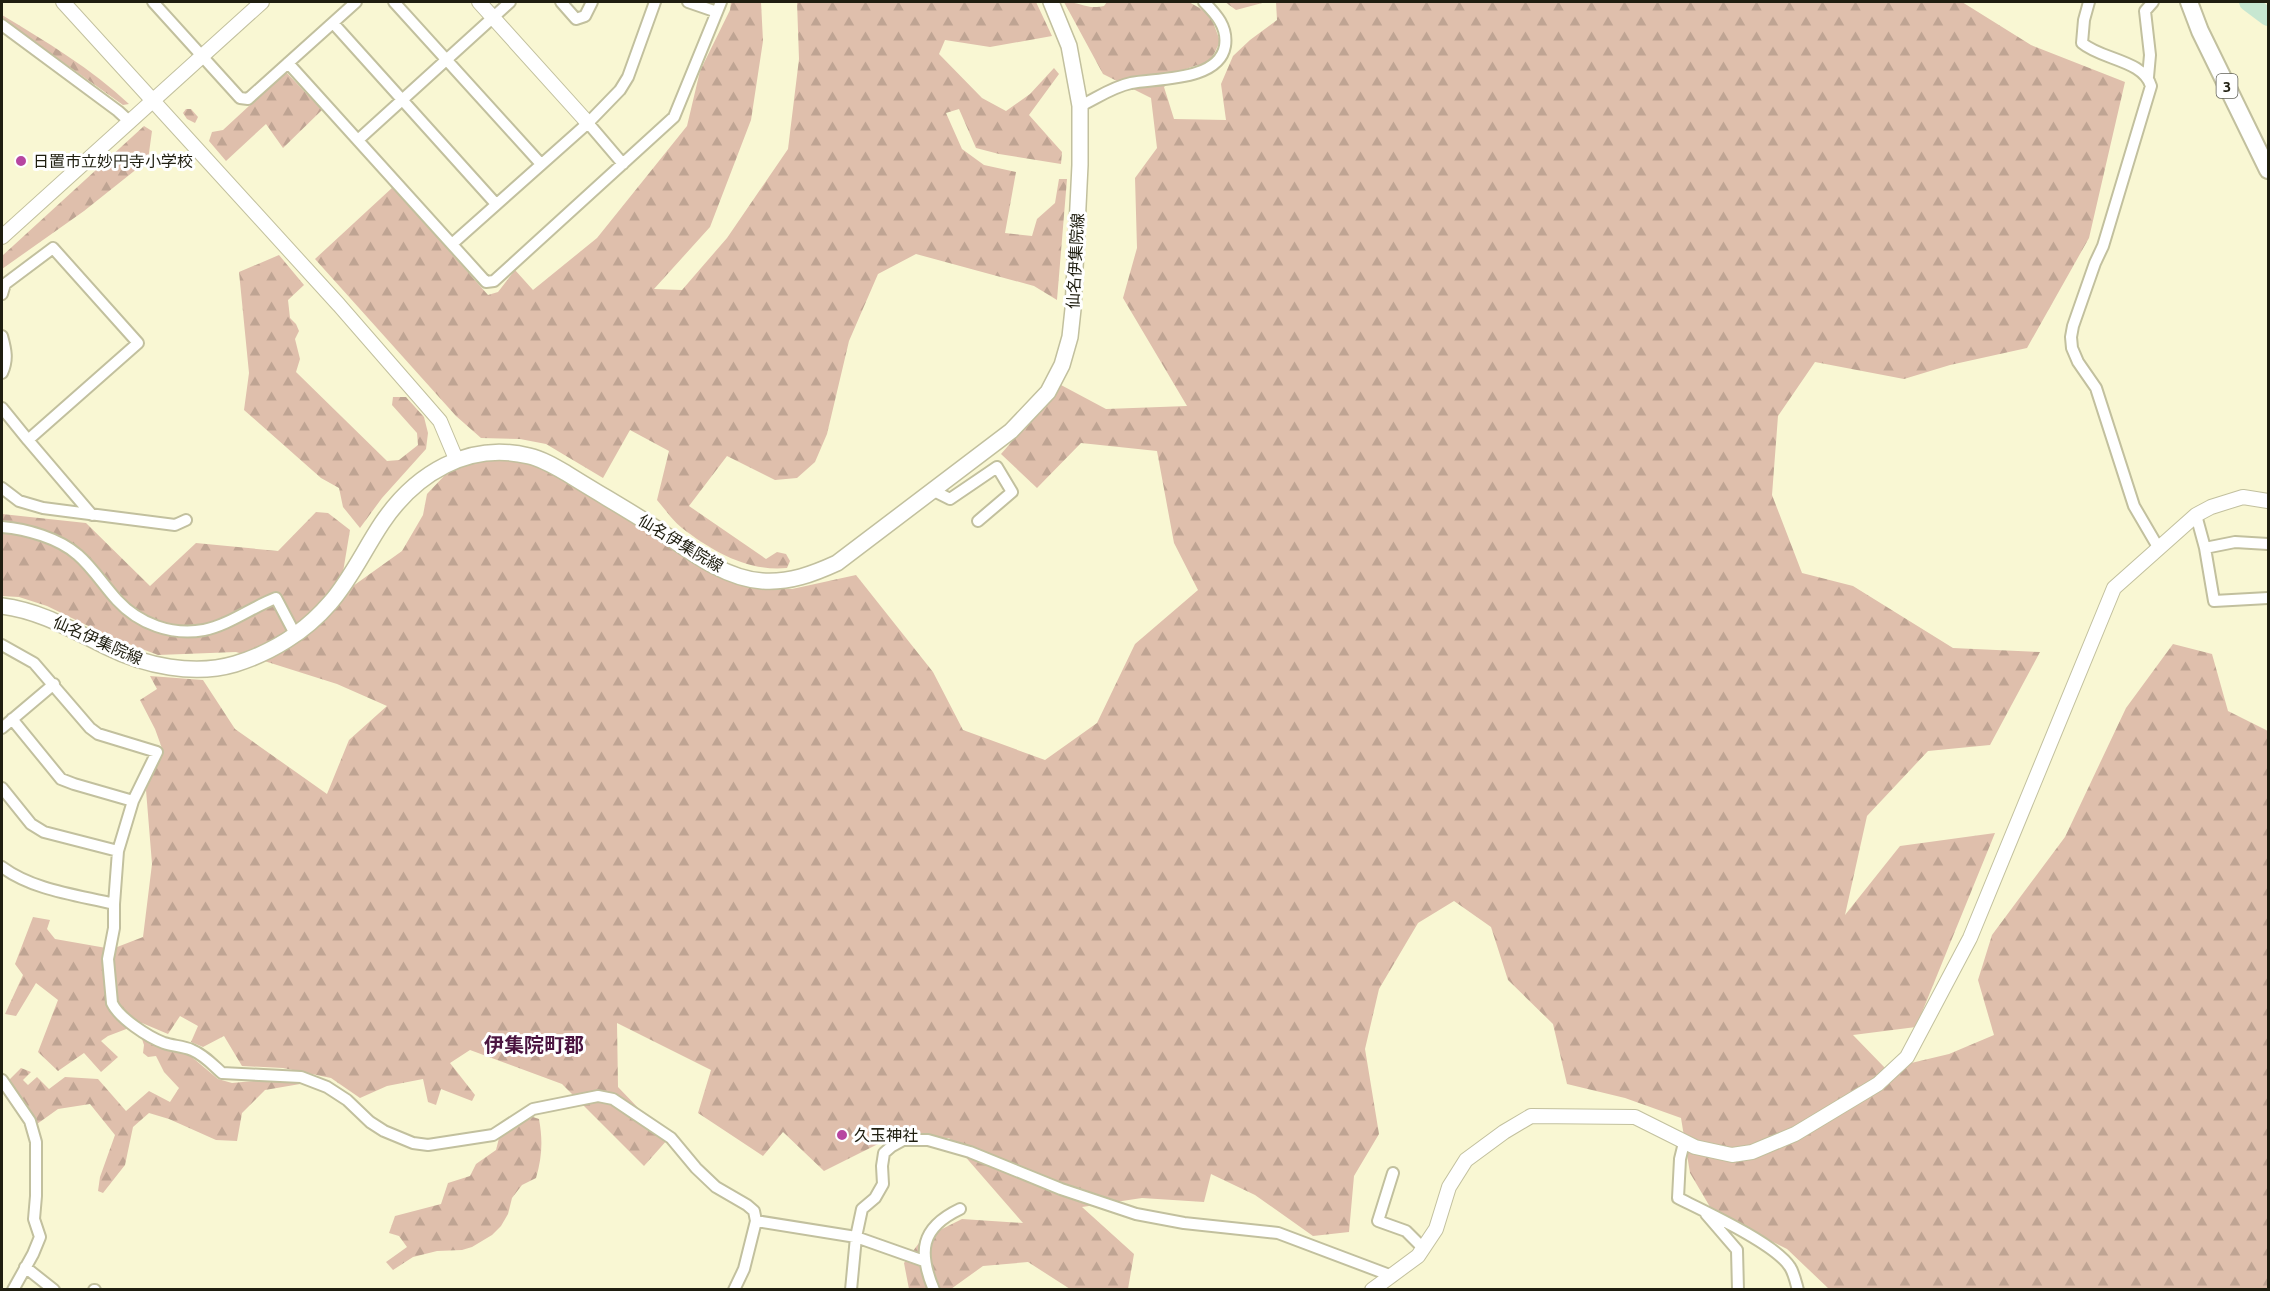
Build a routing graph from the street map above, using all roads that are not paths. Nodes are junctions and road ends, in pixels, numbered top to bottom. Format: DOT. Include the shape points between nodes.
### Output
graph roads {
  1 [pos="63,2"];
  2 [pos="262,2"];
  3 [pos="356,2"];
  4 [pos="394,2"];
  5 [pos="479,2"];
  6 [pos="510,2"];
  7 [pos="561,2"];
  8 [pos="592,2"];
  9 [pos="655,2"];
  10 [pos="688,2"];
  11 [pos="1051,2"];
  12 [pos="1204,2"];
  13 [pos="2089,2"];
  14 [pos="2153,2"];
  15 [pos="2189,2"];
  16 [pos="161,4"];
  17 [pos="719,7"];
  18 [pos="493,17"];
  19 [pos="333,23"];
  20 [pos="2,25"];
  21 [pos="202,55"];
  22 [pos="446,60"];
  23 [pos="288,63"];
  24 [pos="2148,77"];
  25 [pos="402,100"];
  26 [pos="152,102"];
  27 [pos="1080,106"];
  28 [pos="130,122"];
  29 [pos="588,123"];
  30 [pos="358,140"];
  31 [pos="541,164"];
  32 [pos="624,164"];
  33 [pos="2268,170"];
  34 [pos="496,204"];
  35 [pos="2,237"];
  36 [pos="452,244"];
  37 [pos="2,294"];
  38 [pos="2,336"];
  39 [pos="2,374"];
  40 [pos="2,408"];
  41 [pos="28,440"];
  42 [pos="456,459"];
  43 [pos="2,488"];
  44 [pos="934,491"];
  45 [pos="2268,501"];
  46 [pos="92,515"];
  47 [pos="2196,515"];
  48 [pos="186,520"];
  49 [pos="978,521"];
  50 [pos="2,526"];
  51 [pos="2268,544"];
  52 [pos="2158,547"];
  53 [pos="2205,548"];
  54 [pos="2268,598"];
  55 [pos="2,606"];
  56 [pos="295,634"];
  57 [pos="4,649"];
  58 [pos="54,684"];
  59 [pos="12,719"];
  60 [pos="2,728"];
  61 [pos="2,788"];
  62 [pos="133,801"];
  63 [pos="118,851"];
  64 [pos="2,867"];
  65 [pos="114,904"];
  66 [pos="2,1080"];
  67 [pos="1684,1143"];
  68 [pos="1393,1173"];
  69 [pos="960,1209"];
  70 [pos="1703,1210"];
  71 [pos="756,1221"];
  72 [pos="856,1237"];
  73 [pos="1423,1248"];
  74 [pos="924,1261"];
  75 [pos="25,1267"];
  76 [pos="1392,1276"];
  77 [pos="14,1290"];
  78 [pos="54,1290"];
  79 [pos="734,1290"];
  80 [pos="851,1290"];
  81 [pos="934,1290"];
  82 [pos="1372,1290"];
  83 [pos="1738,1290"];
  84 [pos="1798,1290"];
  1 -- 26 [label="street"];
  2 -- 21 [label="street"];
  3 -- 19 [label="street"];
  4 -- 22 [label="street"];
  5 -- 18 [label="street"];
  6 -- 18 [label="street"];
  7 -- 8 [label="street" via="576,19 585,16"];
  9 -- 29 [label="street" via="628,77"];
  10 -- 17 [label="street"];
  11 -- 27 [label="main road, 仙名伊集院線" via="1069,46"];
  12 -- 27 [label="street" via="1219,16 1226,38 1217,62 1191,75 1112,88"];
  13 -- 24 [label="street" via="2082,43"];
  14 -- 24 [label="street" via="2145,11"];
  15 -- 33 [label="highway, 3"];
  16 -- 21 [label="street"];
  17 -- 32 [label="street" via="674,117"];
  18 -- 22 [label="street"];
  18 -- 29 [label="street"];
  19 -- 23 [label="street"];
  19 -- 25 [label="street"];
  20 -- 28 [label="street"];
  21 -- 23 [label="street" via="240,98 248,99"];
  21 -- 26 [label="street"];
  22 -- 25 [label="street"];
  22 -- 31 [label="street"];
  23 -- 30 [label="street"];
  24 -- 52 [label="street" via="2151,86 2147,102 2071,337 2078,362 2096,387 2134,506"];
  25 -- 30 [label="street"];
  25 -- 34 [label="street"];
  26 -- 28 [label="street"];
  26 -- 42 [label="street" via="440,421"];
  27 -- 44 [label="main road, 仙名伊集院線" via="1073,309 1062,365 1048,392 1024,419"];
  28 -- 35 [label="street"];
  29 -- 31 [label="street"];
  29 -- 32 [label="street"];
  30 -- 36 [label="street"];
  31 -- 34 [label="street"];
  32 -- 36 [label="street" via="494,281 486,282"];
  34 -- 36 [label="street"];
  37 -- 41 [label="street" via="5,284 53,248 138,343"];
  38 -- 39 [label="street" via="6,364"];
  40 -- 41 [label="street"];
  41 -- 46 [label="street"];
  42 -- 44 [label="main road, 仙名伊集院線" via="498,453 543,461 710,563 761,581 804,576 837,563"];
  42 -- 56 [label="main road, 仙名伊集院線" via="427,475 404,495 341,589"];
  43 -- 46 [label="street" via="19,501"];
  44 -- 49 [label="street" via="950,499 996,467 1012,492"];
  45 -- 47 [label="street" via="2243,497"];
  46 -- 48 [label="street" via="175,525"];
  47 -- 52 [label="street"];
  47 -- 53 [label="street"];
  50 -- 56 [label="street" via="58,542 78,554 119,602 136,617 155,626 176,632 205,630 276,598"];
  51 -- 53 [label="street" via="2235,542"];
  52 -- 67 [label="street" via="2114,588 1970,938 1907,1057 1878,1084 1795,1134 1752,1152 1732,1155"];
  53 -- 54 [label="street" via="2214,601"];
  55 -- 56 [label="main road, 仙名伊集院線" via="49,618 127,656 187,669 234,664"];
  57 -- 58 [label="street" via="34,663"];
  58 -- 59 [label="street"];
  58 -- 62 [label="street" via="98,734 157,752"];
  59 -- 60 [label="street"];
  59 -- 62 [label="street" via="61,778"];
  61 -- 63 [label="street" via="31,824 44,832"];
  62 -- 63 [label="street"];
  63 -- 65 [label="street"];
  64 -- 65 [label="street" via="15,877"];
  65 -- 71 [label="street" via="108,959 115,1009 141,1031 163,1043 204,1056 222,1073 301,1077 347,1100 384,1131 428,1145 493,1135 533,1109 598,1096 613,1099 671,1138 716,1187 754,1211"];
  66 -- 75 [label="street" via="30,1121 36,1142 34,1219 40,1238"];
  67 -- 70 [label="street" via="1678,1198"];
  67 -- 73 [label="street" via="1635,1117 1531,1116 1466,1160 1449,1187 1436,1229"];
  68 -- 73 [label="street" via="1378,1221 1406,1231"];
  69 -- 74 [label="street" via="936,1224 926,1239"];
  70 -- 83 [label="street" via="1737,1250"];
  70 -- 84 [label="street" via="1770,1249 1790,1267"];
  71 -- 72 [label="street"];
  71 -- 79 [label="street" via="744,1269"];
  72 -- 74 [label="street"];
  72 -- 76 [label="street" via="862,1209 883,1184 885,1153 903,1140 928,1140 1136,1214 1278,1233"];
  72 -- 80 [label="street"];
  73 -- 76 [label="street"];
  74 -- 81 [label="street"];
  75 -- 77 [label="street"];
  75 -- 78 [label="street"];
  76 -- 82 [label="street"];
}
